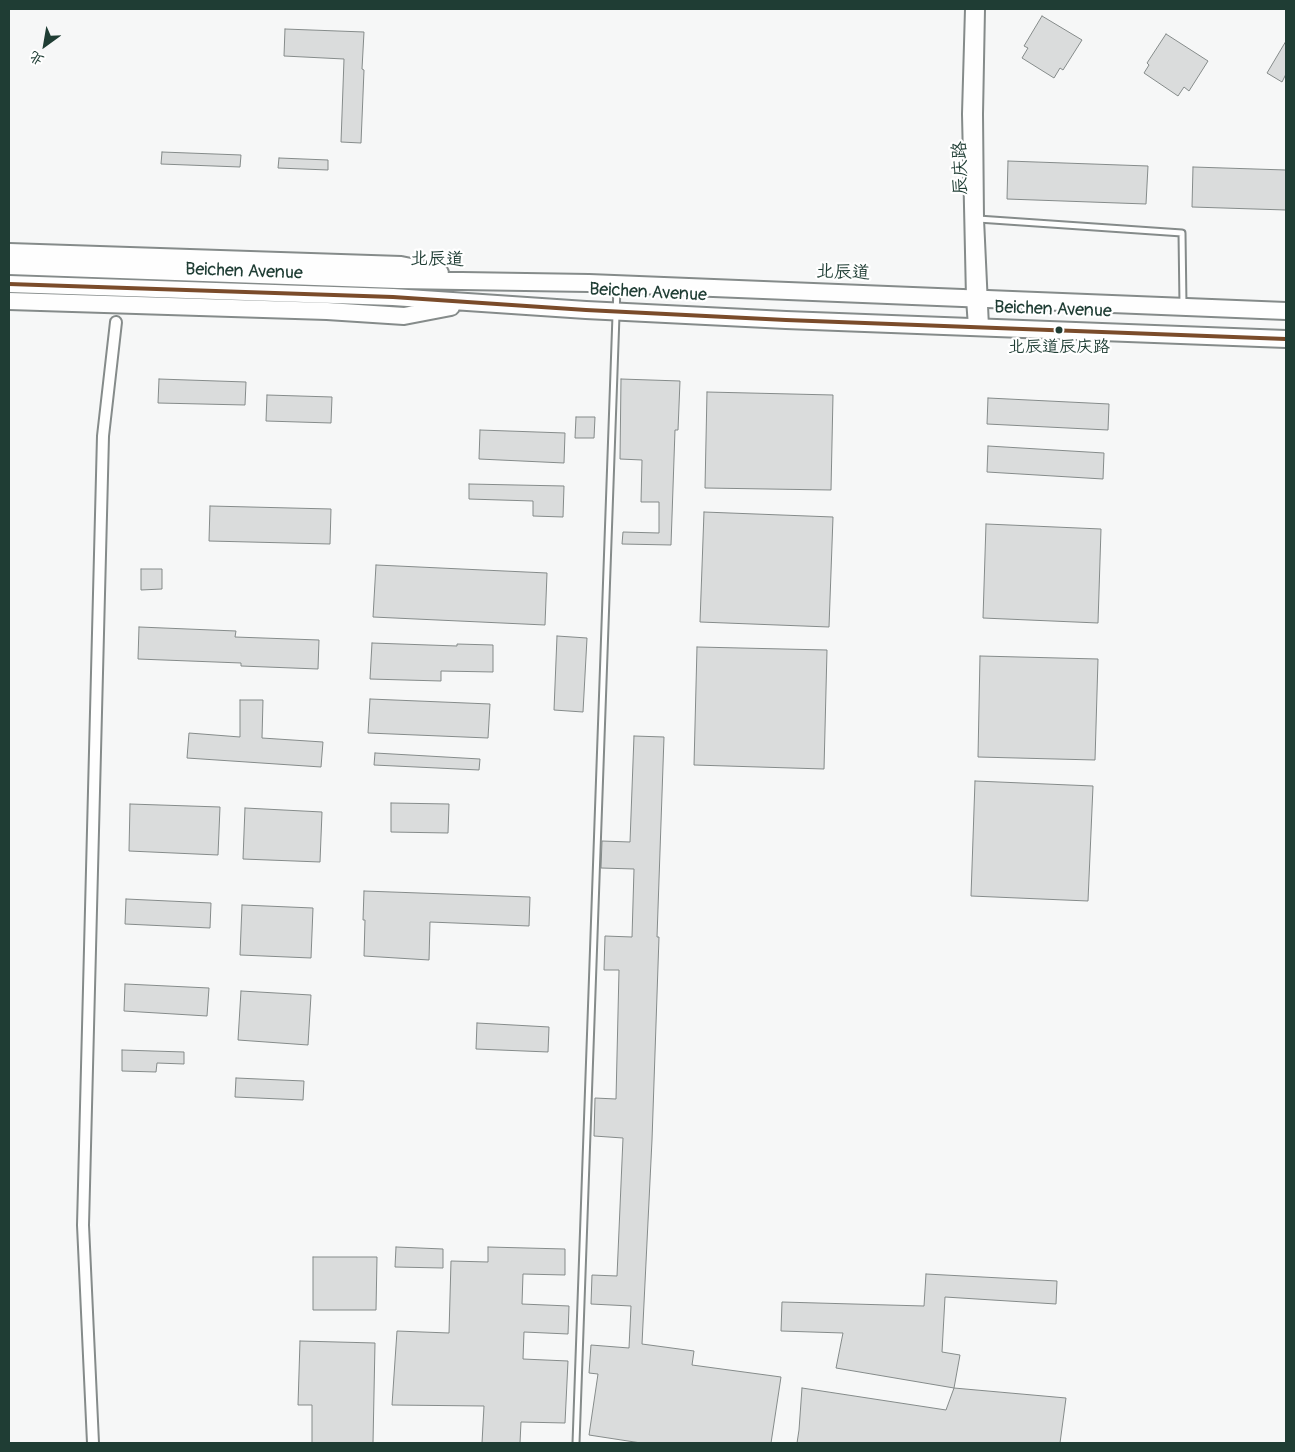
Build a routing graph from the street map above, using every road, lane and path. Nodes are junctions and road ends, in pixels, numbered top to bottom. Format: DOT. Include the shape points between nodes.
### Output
graph roads {
  1 [pos="971,9"];
  2 [pos="979,9"];
  3 [pos="974,219"];
  4 [pos="9,252"];
  5 [pos="9,266"];
  6 [pos="474,281"];
  7 [pos="9,284"];
  8 [pos="617,284"];
  9 [pos="976,298"];
  10 [pos="9,301"];
  11 [pos="473,303"];
  12 [pos="1183,307"];
  13 [pos="616,311"];
  14 [pos="1286,311"];
  15 [pos="116,322"];
  16 [pos="979,327"];
  17 [pos="1286,338"];
  18 [pos="92,1443"];
  19 [pos="576,1443"];
  1 -- 3 [label="street, 辰庆路" via="968,114"];
  2 -- 3 [label="street, 辰庆路"];
  3 -- 9 [label="street, 辰庆路"];
  3 -- 12 [label="lane" via="1182,233"];
  4 -- 6 [label="main road" via="401,265"];
  5 -- 6 [label="main road, 北辰道"];
  6 -- 8 [label="main road, 北辰道"];
  7 -- 11 [label="main road, Beichen Avenue" via="393,297"];
  8 -- 9 [label="main road, 北辰道"];
  8 -- 13 [label="lane"];
  9 -- 12 [label="main road, 北辰道"];
  9 -- 16 [label="street, 辰庆路"];
  10 -- 11 [label="main road" via="404,316"];
  11 -- 13 [label="main road, Beichen Avenue"];
  12 -- 14 [label="main road, 北辰道"];
  13 -- 16 [label="main road, Beichen Avenue"];
  13 -- 19 [label="lane"];
  15 -- 18 [label="street" via="103,436 83,1225"];
  16 -- 17 [label="main road, Beichen Avenue"];
}
